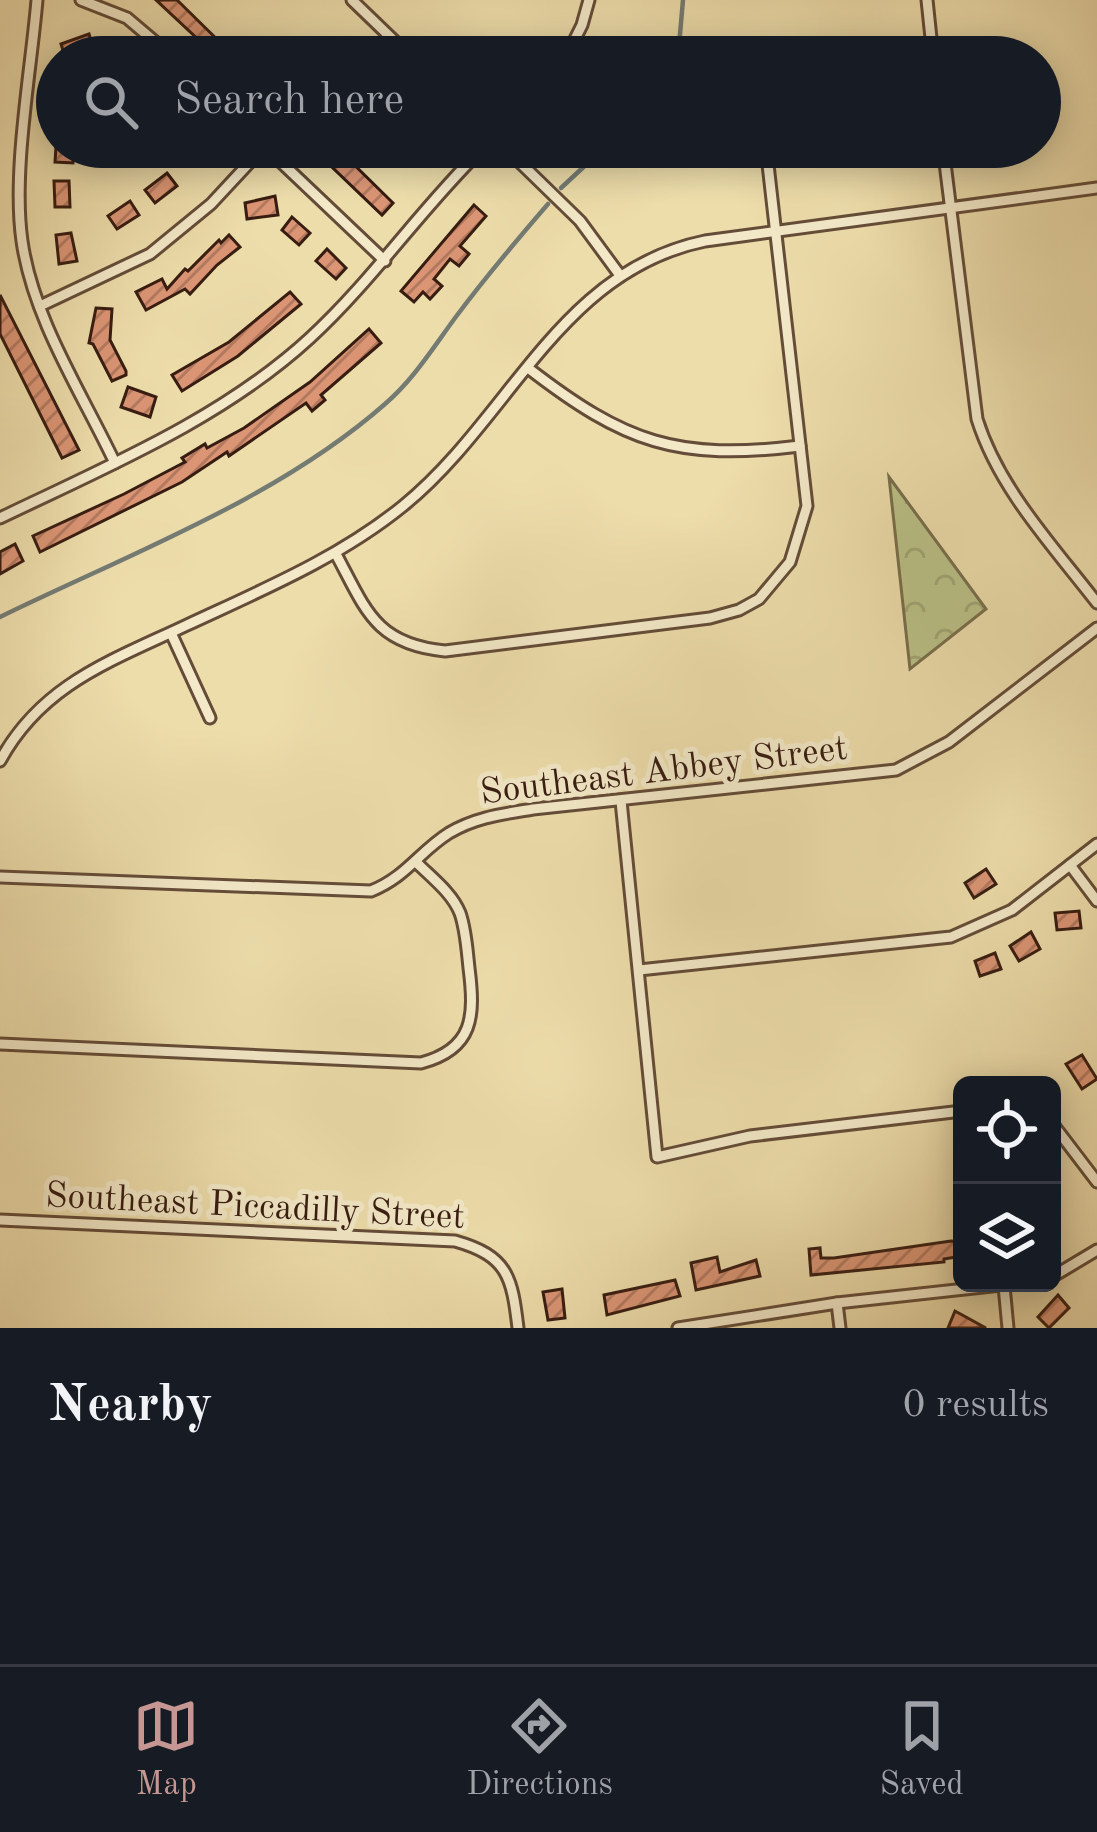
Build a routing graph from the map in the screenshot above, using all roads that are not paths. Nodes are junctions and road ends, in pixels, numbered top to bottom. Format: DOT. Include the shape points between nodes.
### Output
graph roads {
  1 [pos="37,0"];
  2 [pos="81,0"];
  3 [pos="352,0"];
  4 [pos="589,0"];
  5 [pos="927,0"];
  6 [pos="148,36"];
  7 [pos="389,36"];
  8 [pos="574,36"];
  9 [pos="931,36"];
  10 [pos="245,168"];
  11 [pos="287,168"];
  12 [pos="466,168"];
  13 [pos="525,168"];
  14 [pos="768,168"];
  15 [pos="945,168"];
  16 [pos="1097,188"];
  17 [pos="950,206"];
  18 [pos="774,232"];
  19 [pos="385,261"];
  20 [pos="619,274"];
  21 [pos="40,306"];
  22 [pos="527,368"];
  23 [pos="800,446"];
  24 [pos="115,463"];
  25 [pos="0,518"];
  26 [pos="336,554"];
  27 [pos="1097,604"];
  28 [pos="1097,628"];
  29 [pos="171,633"];
  30 [pos="210,718"];
  31 [pos="0,761"];
  32 [pos="621,801"];
  33 [pos="1097,844"];
  34 [pos="417,863"];
  35 [pos="1070,865"];
  36 [pos="0,877"];
  37 [pos="1097,901"];
  38 [pos="639,970"];
  39 [pos="0,1044"];
  40 [pos="460,1044"];
  41 [pos="473,1056"];
  42 [pos="953,1112"];
  43 [pos="1061,1135"];
  44 [pos="1097,1182"];
  45 [pos="0,1220"];
  46 [pos="1097,1250"];
  47 [pos="1061,1272"];
  48 [pos="953,1291"];
  49 [pos="1005,1292"];
  50 [pos="837,1303"];
  51 [pos="518,1328"];
  52 [pos="678,1328"];
  53 [pos="840,1328"];
  54 [pos="1008,1328"];
  1 -- 21 [label="street" via="20,214"];
  2 -- 6 [label="street"];
  3 -- 7 [label="street"];
  4 -- 8 [label="street"];
  5 -- 9 [label="street"];
  10 -- 21 [label="street" via="150,254"];
  11 -- 19 [label="street"];
  12 -- 19 [label="street"];
  13 -- 20 [label="street" via="580,220"];
  14 -- 18 [label="street"];
  15 -- 17 [label="street"];
  16 -- 17 [label="street"];
  17 -- 18 [label="street"];
  17 -- 27 [label="street" via="984,442"];
  18 -- 20 [label="street" via="670,248"];
  18 -- 23 [label="street"];
  19 -- 24 [label="street" via="306,342 247,388"];
  20 -- 22 [label="street" via="582,303"];
  21 -- 24 [label="street"];
  22 -- 23 [label="street" via="601,420 664,444 706,453"];
  22 -- 26 [label="street" via="446,466"];
  23 -- 26 [label="street" via="807,506 790,562 758,598 725,613 445,651 416,648 372,620"];
  24 -- 25 [label="street"];
  26 -- 29 [label="street"];
  28 -- 32 [label="street, Southeast Abbey Street" via="949,742 896,770"];
  29 -- 30 [label="street"];
  29 -- 31 [label="street" via="74,680 31,715"];
  32 -- 34 [label="street, Southeast Abbey Street" via="479,818"];
  32 -- 38 [label="street"];
  33 -- 35 [label="street"];
  34 -- 36 [label="street, Southeast Abbey Street" via="395,882 353,892"];
  34 -- 40 [label="street" via="459,910 465,934 472,998"];
  35 -- 37 [label="street"];
  35 -- 38 [label="street" via="1012,910 951,937"];
  38 -- 42 [label="street" via="657,1157 750,1136"];
  39 -- 40 [label="street" via="422,1063"];
  40 -- 41 [label="street"];
  43 -- 44 [label="street"];
  45 -- 51 [label="street, Southeast Piccadilly Street" via="454,1241 501,1263"];
  46 -- 47 [label="street"];
  48 -- 50 [label="street"];
  49 -- 54 [label="street"];
  50 -- 52 [label="street"];
  50 -- 53 [label="street"];
}
